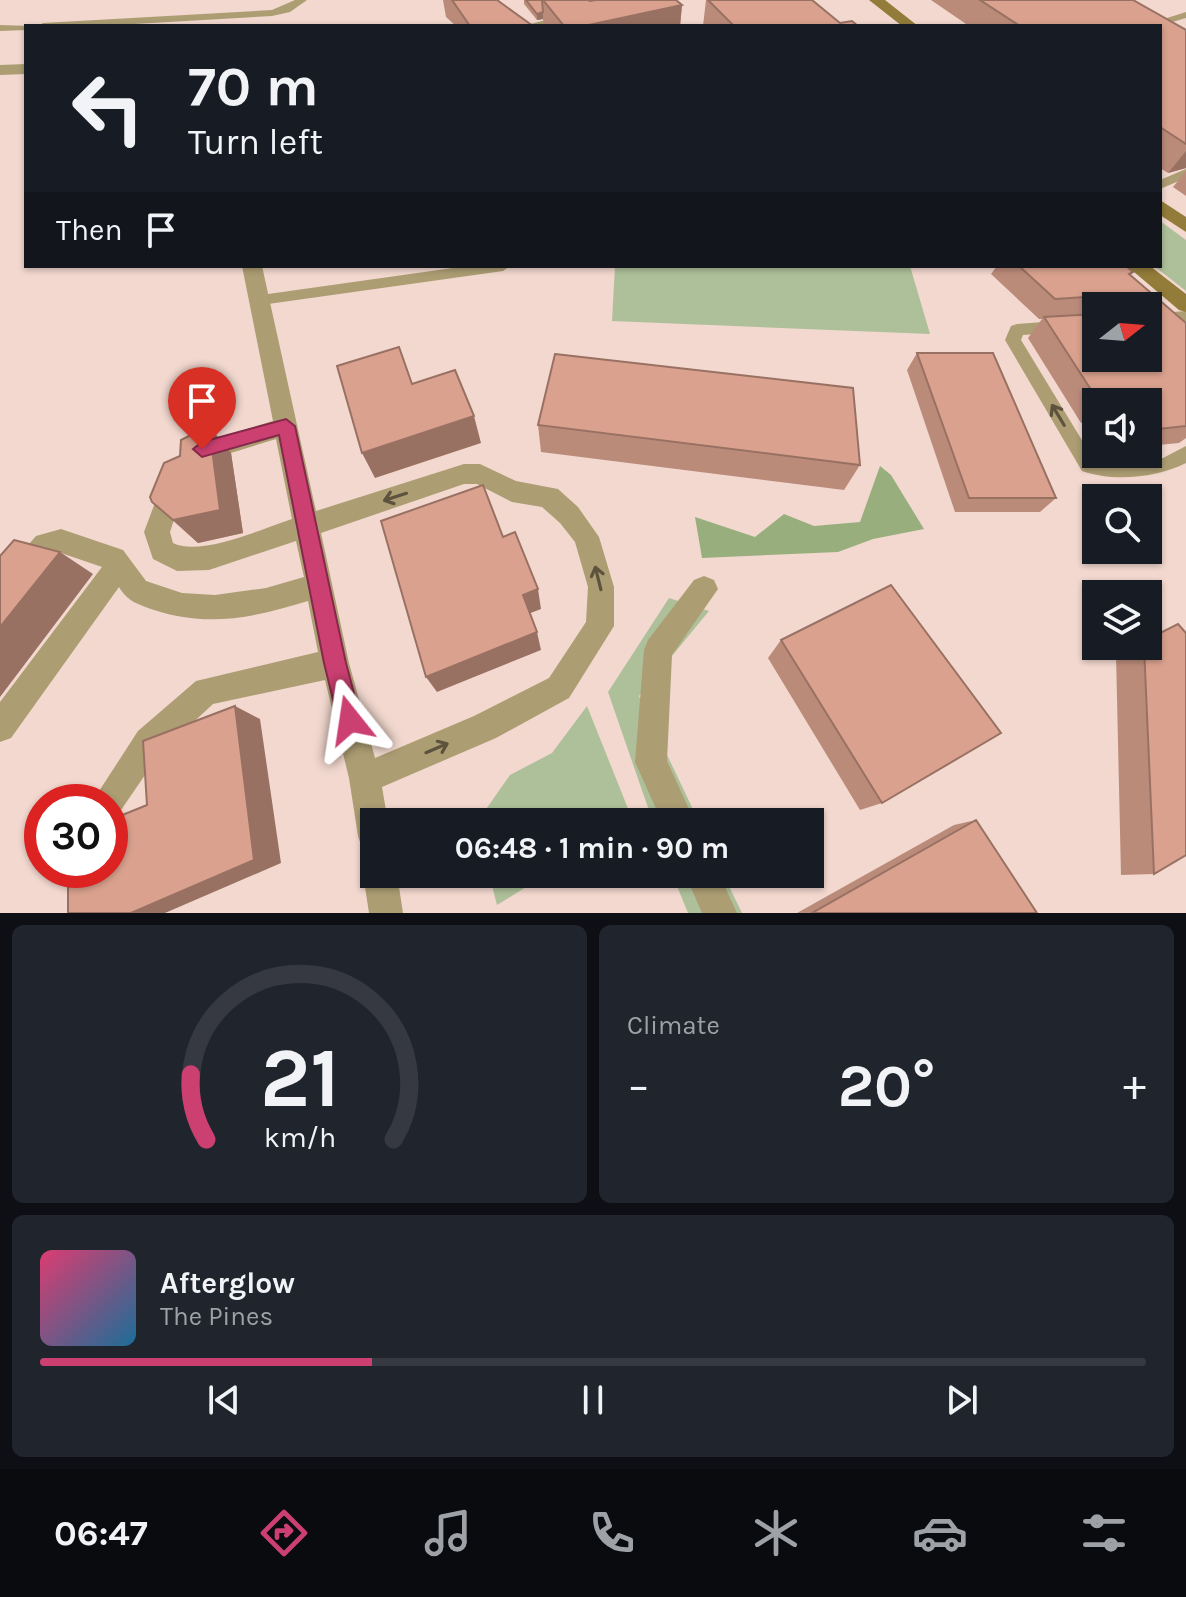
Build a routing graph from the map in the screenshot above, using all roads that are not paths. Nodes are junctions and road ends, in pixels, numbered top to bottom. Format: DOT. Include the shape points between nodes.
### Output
graph roads {
  1 [pos="302,0"];
  2 [pos="876,0"];
  3 [pos="1186,15"];
  4 [pos="571,17"];
  5 [pos="78,24"];
  6 [pos="538,24"];
  7 [pos="908,24"];
  8 [pos="1154,24"];
  9 [pos="24,27"];
  10 [pos="0,28"];
  11 [pos="24,69"];
  12 [pos="0,70"];
  13 [pos="1186,173"];
  14 [pos="1162,184"];
  15 [pos="1162,208"];
  16 [pos="1186,226"];
  17 [pos="253,268"];
  18 [pos="489,268"];
  19 [pos="1140,268"];
  20 [pos="261,300"];
  21 [pos="1186,305"];
  22 [pos="1186,317"];
  23 [pos="1162,319"];
  24 [pos="1082,325"];
  25 [pos="286,426"];
  26 [pos="1186,454"];
  27 [pos="307,526"];
  28 [pos="119,565"];
  29 [pos="319,585"];
  30 [pos="704,589"];
  31 [pos="0,598"];
  32 [pos="335,663"];
  33 [pos="0,727"];
  34 [pos="365,778"];
  35 [pos="120,784"];
  36 [pos="370,808"];
  37 [pos="672,808"];
  38 [pos="382,888"];
  39 [pos="708,888"];
  40 [pos="386,913"];
  41 [pos="720,913"];
  1 -- 5 [label="lane" via="272,13"];
  2 -- 7 [label="main road"];
  3 -- 8 [label="lane"];
  4 -- 6 [label="lane"];
  9 -- 10 [label="lane"];
  11 -- 12 [label="street"];
  13 -- 14 [label="lane"];
  15 -- 16 [label="main road"];
  17 -- 20 [label="street"];
  18 -- 20 [label="lane"];
  19 -- 21 [label="main road"];
  20 -- 25 [label="street"];
  22 -- 23 [label="lane"];
  26 -- 24 [label="lane, one-way" via="1165,465 1100,470 1088,466 1013,340 1017,330"];
  25 -- 27 [label="street"];
  25 -- 27 [label="street" via="202,449 188,458 157,532 162,551 177,559 209,558"];
  27 -- 29 [label="street"];
  34 -- 27 [label="street, one-way" via="485,727 559,688 600,626 601,587 586,537 569,515 549,497 512,491 480,474 464,474"];
  28 -- 29 [label="street" via="137,591 182,606 266,601"];
  28 -- 31 [label="street" via="61,541 45,544"];
  28 -- 33 [label="street"];
  29 -- 32 [label="street"];
  30 -- 37 [label="street" via="658,650 651,762"];
  32 -- 34 [label="street"];
  32 -- 35 [label="street" via="206,691 149,742"];
  34 -- 36 [label="street"];
  38 -- 40 [label="street"];
  39 -- 41 [label="street"];
}
